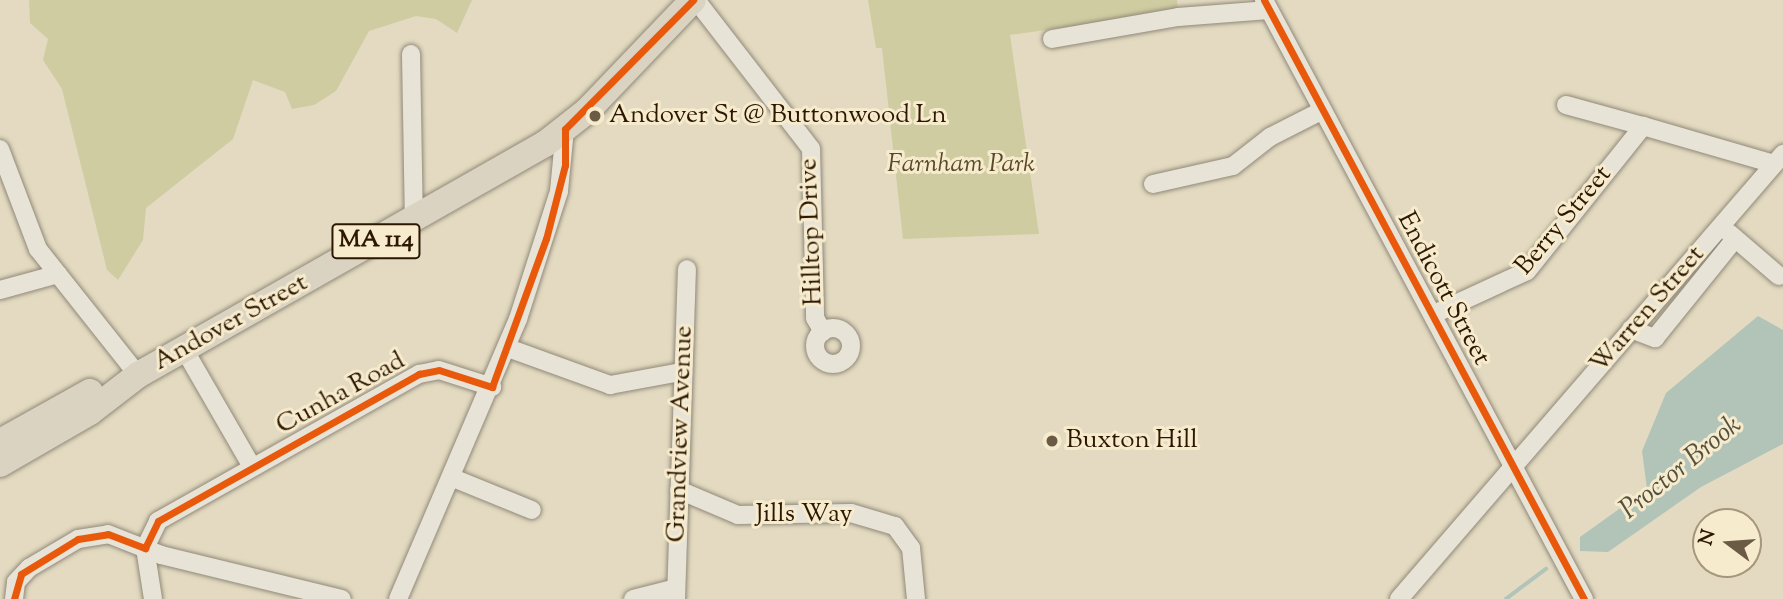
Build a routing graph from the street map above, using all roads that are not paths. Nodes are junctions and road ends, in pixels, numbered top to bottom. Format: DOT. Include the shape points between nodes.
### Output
graph roads {
  1 [pos="695,0"];
  2 [pos="1266,5"];
  3 [pos="1052,39"];
  4 [pos="411,54"];
  5 [pos="1566,104"];
  6 [pos="1323,110"];
  7 [pos="1643,126"];
  8 [pos="565,129"];
  9 [pos="0,149"];
  10 [pos="1779,159"];
  11 [pos="1153,184"];
  12 [pos="414,219"];
  13 [pos="1721,225"];
  14 [pos="1735,239"];
  15 [pos="687,270"];
  16 [pos="58,274"];
  17 [pos="1779,276"];
  18 [pos="0,290"];
  19 [pos="1434,314"];
  20 [pos="1631,329"];
  21 [pos="823,332"];
  22 [pos="508,348"];
  23 [pos="184,349"];
  24 [pos="681,373"];
  25 [pos="138,375"];
  26 [pos="492,387"];
  27 [pos="5,457"];
  28 [pos="1513,466"];
  29 [pos="252,467"];
  30 [pos="453,478"];
  31 [pos="679,490"];
  32 [pos="532,510"];
  33 [pos="145,548"];
  34 [pos="676,593"];
  35 [pos="14,599"];
  36 [pos="153,599"];
  37 [pos="342,599"];
  38 [pos="398,599"];
  39 [pos="633,599"];
  40 [pos="915,599"];
  41 [pos="1399,599"];
  42 [pos="1584,599"];
  1 -- 8 [label="highway, Andover Street / MA 114"];
  1 -- 21 [label="street, Hilltop Drive" via="811,149 815,318"];
  2 -- 3 [label="street"];
  2 -- 6 [label="street, Endicott Street"];
  4 -- 12 [label="street"];
  5 -- 7 [label="street"];
  6 -- 11 [label="street" via="1282,129 1233,166"];
  6 -- 19 [label="street, Endicott Street"];
  7 -- 10 [label="street"];
  7 -- 19 [label="street, Berry Street" via="1528,271"];
  8 -- 12 [label="highway, Andover Street / MA 114"];
  8 -- 22 [label="street" via="559,191"];
  9 -- 16 [label="street" via="38,249"];
  10 -- 13 [label="street, Warren Street"];
  12 -- 23 [label="highway, Andover Street / MA 114"];
  13 -- 14 [label="street"];
  13 -- 20 [label="street, Warren Street"];
  14 -- 17 [label="street"];
  14 -- 20 [label="street" via="1655,338"];
  15 -- 24 [label="street, Grandview Avenue"];
  16 -- 18 [label="street"];
  16 -- 25 [label="street"];
  19 -- 28 [label="street, Endicott Street"];
  20 -- 28 [label="street, Warren Street"];
  22 -- 24 [label="street" via="600,384"];
  22 -- 26 [label="street"];
  23 -- 25 [label="highway, Andover Street / MA 114"];
  23 -- 29 [label="street"];
  24 -- 31 [label="street, Grandview Avenue"];
  25 -- 27 [label="highway, Andover Street / MA 114" via="96,389"];
  26 -- 29 [label="street, Cunha Road" via="428,371"];
  26 -- 30 [label="street"];
  28 -- 41 [label="street, Warren Street"];
  28 -- 42 [label="street, Endicott Street"];
  29 -- 33 [label="street, Cunha Road" via="158,521"];
  30 -- 32 [label="street"];
  30 -- 38 [label="street"];
  31 -- 34 [label="street, Grandview Avenue"];
  31 -- 40 [label="street, Jills Way" via="738,515 851,513 895,526 911,548"];
  33 -- 35 [label="street" via="108,534 78,539 21,575"];
  33 -- 36 [label="street"];
  33 -- 37 [label="street"];
  34 -- 39 [label="street"];
}
